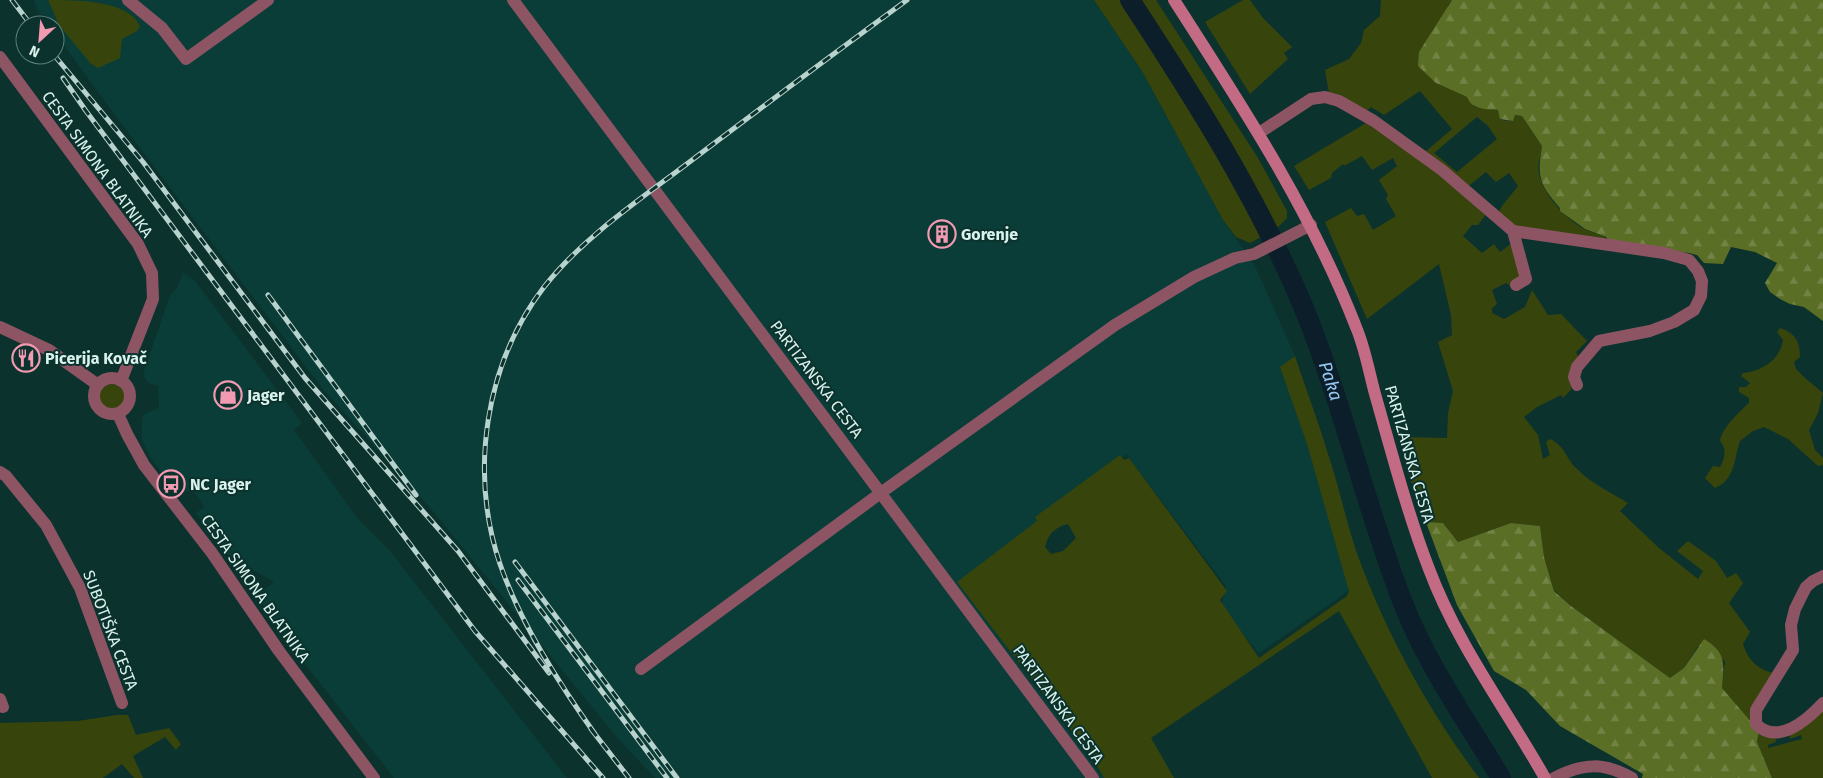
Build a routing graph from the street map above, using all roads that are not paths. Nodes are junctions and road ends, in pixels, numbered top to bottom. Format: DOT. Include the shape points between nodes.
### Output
graph roads {
  1 [pos="128,0"];
  2 [pos="268,0"];
  3 [pos="513,0"];
  4 [pos="1174,0"];
  5 [pos="0,57"];
  6 [pos="1259,133"];
  7 [pos="1310,225"];
  8 [pos="1513,231"];
  9 [pos="1516,285"];
  10 [pos="0,327"];
  11 [pos="121,381"];
  12 [pos="98,385"];
  13 [pos="1576,385"];
  14 [pos="118,414"];
  15 [pos="0,472"];
  16 [pos="882,492"];
  17 [pos="1823,576"];
  18 [pos="641,669"];
  19 [pos="122,703"];
  20 [pos="1823,703"];
  21 [pos="374,778"];
  22 [pos="1093,778"];
  23 [pos="1545,778"];
  24 [pos="1554,778"];
  25 [pos="1632,778"];
  1 -- 2 [label="street" via="162,28 186,59"];
  3 -- 16 [label="street, PARTIZANSKA CESTA"];
  4 -- 6 [label="main road, PARTIZANSKA CESTA"];
  5 -- 11 [label="street, CESTA SIMONA BLATNIKA" via="138,244 152,273 153,299"];
  6 -- 7 [label="main road, PARTIZANSKA CESTA"];
  6 -- 8 [label="street" via="1311,99 1325,97 1339,101 1374,121 1442,170"];
  7 -- 16 [label="street" via="1256,252 1194,277 1115,325"];
  7 -- 23 [label="main road, PARTIZANSKA CESTA" via="1357,329 1410,519 1429,570 1454,627"];
  8 -- 9 [label="street" via="1526,279"];
  8 -- 13 [label="street" via="1676,256 1689,260 1698,271 1702,281 1701,296 1694,310 1650,331 1599,341 1578,367 1574,377"];
  10 -- 12 [label="street" via="49,350"];
  11 -- 12 [label="street" via="109,378"];
  11 -- 14 [label="street" via="127,385 130,398"];
  12 -- 14 [label="street" via="94,400 97,407 111,415"];
  14 -- 21 [label="street, CESTA SIMONA BLATNIKA" via="144,465 212,553 279,651"];
  15 -- 19 [label="street, SUBOTIŠKA CESTA" via="46,525 80,588"];
  16 -- 18 [label="street"];
  16 -- 22 [label="street, PARTIZANSKA CESTA"];
  17 -- 20 [label="street" via="1806,587 1795,609 1791,625 1793,650 1756,710 1756,724 1767,732 1797,727"];
  24 -- 25 [label="street" via="1593,765 1610,767"];
}
